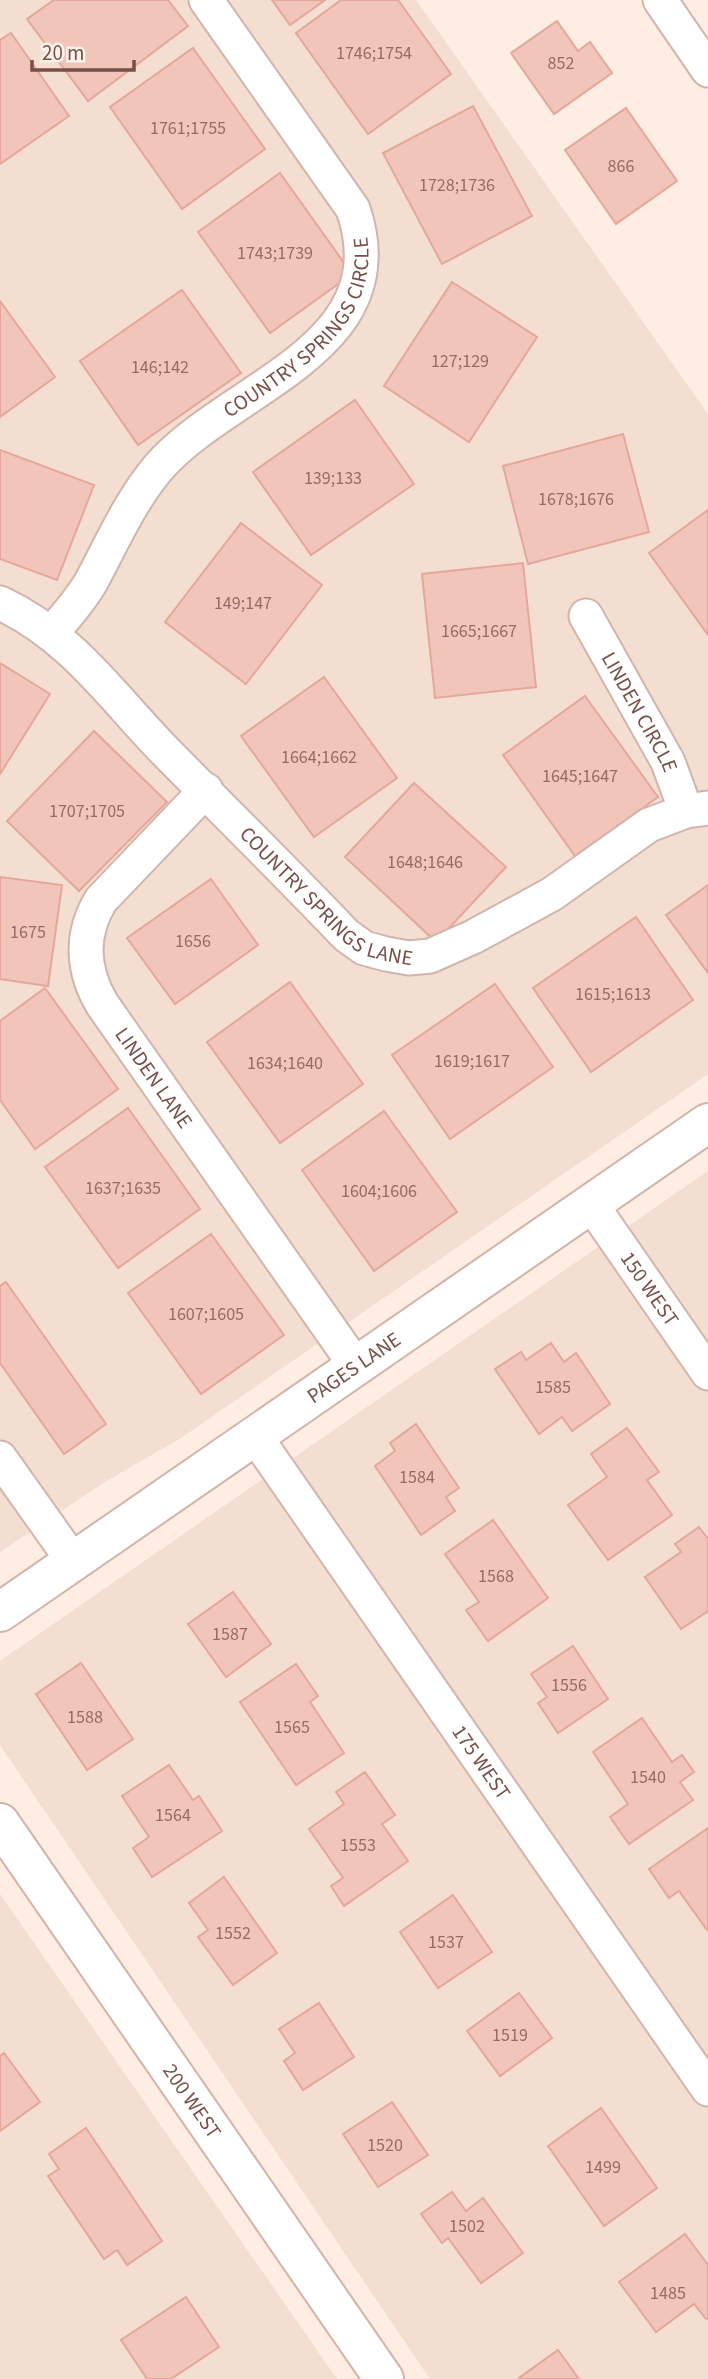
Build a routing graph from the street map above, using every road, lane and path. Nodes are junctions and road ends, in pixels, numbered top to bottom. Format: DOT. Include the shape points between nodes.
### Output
graph roads {
  1 [pos="206,0"];
  2 [pos="660,0"];
  3 [pos="708,71"];
  4 [pos="0,603"];
  5 [pos="586,616"];
  6 [pos="52,633"];
  7 [pos="205,790"];
  8 [pos="697,809"];
  9 [pos="708,1123"];
  10 [pos="590,1204"];
  11 [pos="356,1366"];
  12 [pos="708,1373"];
  13 [pos="255,1436"];
  14 [pos="0,1458"];
  15 [pos="73,1562"];
  16 [pos="0,1612"];
  17 [pos="0,1823"];
  18 [pos="708,2089"];
  19 [pos="384,2379"];
  1 -- 6 [label="street, COUNTRY SPRINGS CIRCLE" via="353,209 361,243 359,278 346,313 322,342 196,433 158,468 127,512 90,584"];
  2 -- 3 [label="street"];
  4 -- 6 [label="street, COUNTRY SPRINGS LANE"];
  5 -- 8 [label="street, LINDEN CIRCLE"];
  6 -- 7 [label="street, COUNTRY SPRINGS LANE"];
  7 -- 8 [label="street, COUNTRY SPRINGS LANE" via="346,935 364,948 409,958 429,956 473,937 552,894 649,825"];
  7 -- 11 [label="street, LINDEN LANE" via="101,900 89,925 87,970 102,1004"];
  9 -- 10 [label="street, PAGES LANE"];
  10 -- 11 [label="street, PAGES LANE"];
  10 -- 12 [label="street, 150 WEST"];
  11 -- 13 [label="street, PAGES LANE"];
  13 -- 15 [label="street, PAGES LANE"];
  13 -- 18 [label="street, 175 WEST"];
  14 -- 15 [label="street"];
  15 -- 16 [label="street, PAGES LANE"];
  17 -- 19 [label="street, 200 WEST"];
}
